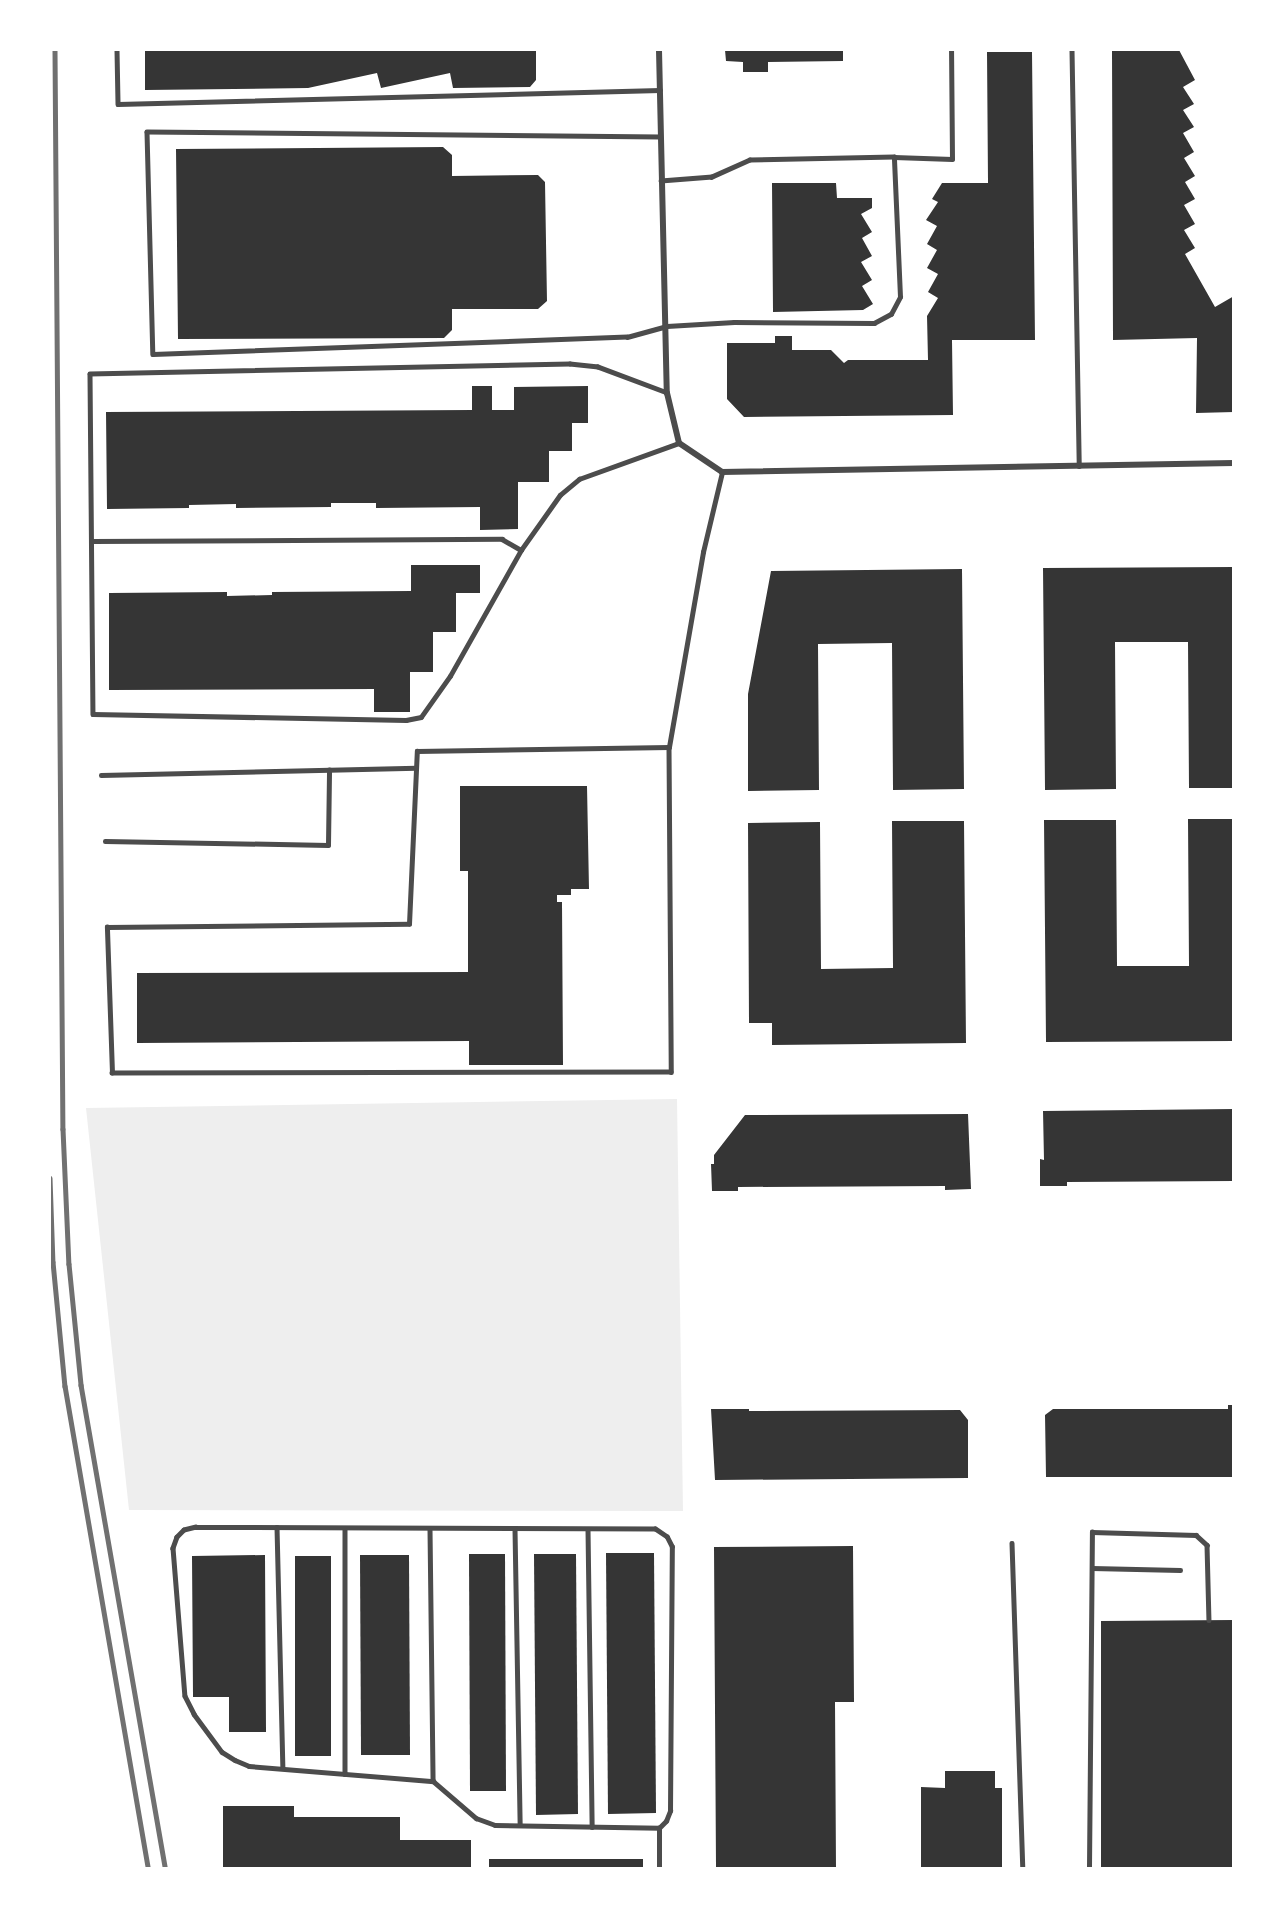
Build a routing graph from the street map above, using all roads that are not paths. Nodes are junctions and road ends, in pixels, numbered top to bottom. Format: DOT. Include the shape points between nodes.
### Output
graph roads {
  1 [pos="117,50"];
  2 [pos="659,50"];
  3 [pos="951,50"];
  4 [pos="1072,50"];
  5 [pos="660,90"];
  6 [pos="660,137"];
  7 [pos="894,157"];
  8 [pos="661,181"];
  9 [pos="667,326"];
  10 [pos="667,393"];
  11 [pos="679,443"];
  12 [pos="1233,463"];
  13 [pos="1079,466"];
  14 [pos="722,472"];
  15 [pos="93,541"];
  16 [pos="522,550"];
  17 [pos="669,747"];
  18 [pos="416,768"];
  19 [pos="329,770"];
  20 [pos="101,775"];
  21 [pos="105,842"];
  22 [pos="277,1527"];
  23 [pos="345,1528"];
  24 [pos="430,1529"];
  25 [pos="515,1529"];
  26 [pos="588,1529"];
  27 [pos="1012,1543"];
  28 [pos="1092,1568"];
  29 [pos="1180,1570"];
  30 [pos="1209,1620"];
  31 [pos="283,1768"];
  32 [pos="345,1774"];
  33 [pos="433,1781"];
  34 [pos="520,1825"];
  35 [pos="592,1827"];
  36 [pos="658,1828"];
  37 [pos="658,1869"];
  38 [pos="1023,1869"];
  39 [pos="1089,1869"];
  1 -- 5 [label="lane" via="118,104"];
  2 -- 5 [label="street"];
  3 -- 7 [label="lane" via="952,159"];
  4 -- 13 [label="lane"];
  5 -- 6 [label="street"];
  6 -- 8 [label="street"];
  6 -- 9 [label="lane" via="147,132 153,354 627,337"];
  7 -- 8 [label="lane" via="750,160 712,177"];
  7 -- 9 [label="lane" via="900,297 891,314 874,322"];
  8 -- 9 [label="street"];
  9 -- 10 [label="street"];
  10 -- 11 [label="street"];
  10 -- 15 [label="lane" via="598,367 570,364 90,374"];
  11 -- 14 [label="street"];
  11 -- 16 [label="lane" via="579,479 560,495"];
  12 -- 13 [label="street"];
  13 -- 14 [label="street"];
  14 -- 17 [label="lane" via="703,552"];
  15 -- 16 [label="lane" via="502,539"];
  15 -- 16 [label="lane" via="93,714 406,720 422,717"];
  17 -- 18 [label="lane" via="417,751"];
  17 -- 18 [label="lane" via="671,1072 112,1073 108,927 409,924"];
  18 -- 19 [label="lane"];
  19 -- 20 [label="lane"];
  19 -- 21 [label="lane" via="328,845"];
  22 -- 23 [label="lane"];
  22 -- 31 [label="lane"];
  22 -- 31 [label="lane" via="196,1527 184,1530 173,1548 185,1696 222,1752 249,1766"];
  23 -- 24 [label="lane"];
  23 -- 32 [label="lane"];
  24 -- 25 [label="lane"];
  24 -- 33 [label="lane"];
  25 -- 26 [label="lane"];
  25 -- 34 [label="lane"];
  26 -- 35 [label="lane"];
  26 -- 36 [label="lane" via="655,1529 667,1537 672,1547 670,1811"];
  27 -- 38 [label="lane"];
  28 -- 29 [label="lane"];
  28 -- 30 [label="lane" via="1092,1532 1196,1535 1207,1545"];
  28 -- 39 [label="lane"];
  31 -- 32 [label="lane"];
  32 -- 33 [label="lane"];
  33 -- 34 [label="lane" via="476,1818 495,1825"];
  34 -- 35 [label="lane"];
  35 -- 36 [label="lane"];
  36 -- 37 [label="lane"];
}
